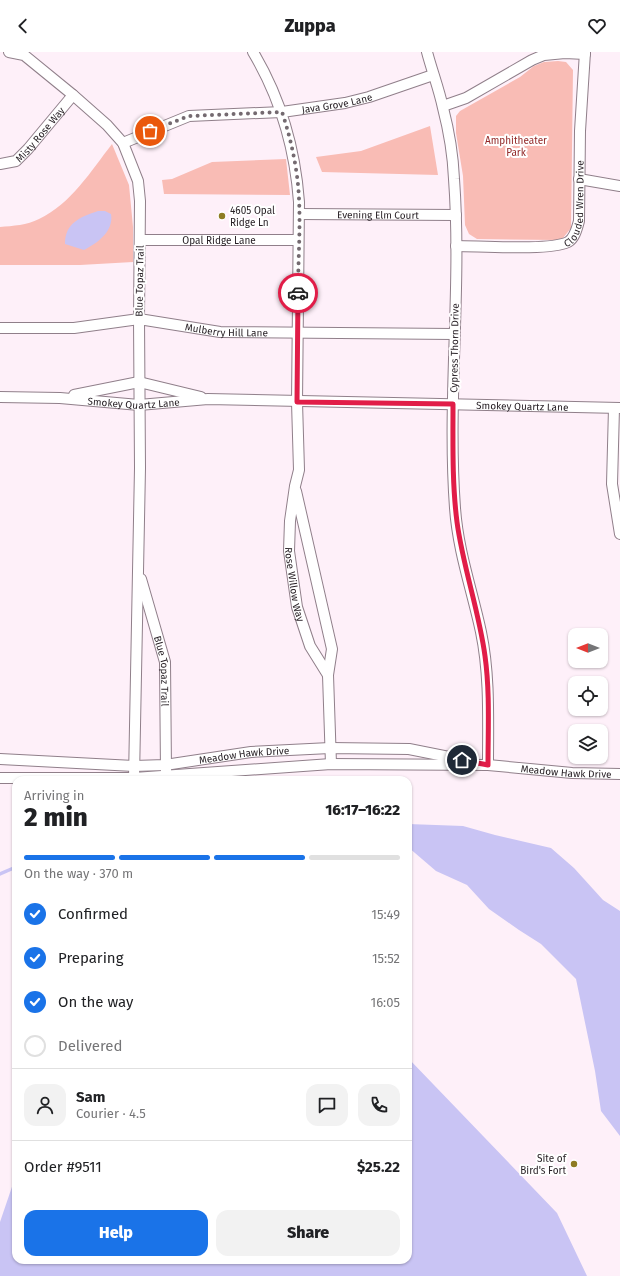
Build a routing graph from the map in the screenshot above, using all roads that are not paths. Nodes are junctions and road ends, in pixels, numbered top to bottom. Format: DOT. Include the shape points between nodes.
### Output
graph roads {
  1 [pos="9,52"];
  2 [pos="253,52"];
  3 [pos="421,52"];
  4 [pos="428,52"];
  5 [pos="585,53"];
  6 [pos="433,75"];
  7 [pos="74,95"];
  8 [pos="443,106"];
  9 [pos="282,112"];
  10 [pos="123,143"];
  11 [pos="0,164"];
  12 [pos="579,179"];
  13 [pos="620,186"];
  14 [pos="299,214"];
  15 [pos="456,215"];
  16 [pos="140,240"];
  17 [pos="298,240"];
  18 [pos="456,246"];
  19 [pos="139,318"];
  20 [pos="0,328"];
  21 [pos="298,332"];
  22 [pos="454,334"];
  23 [pos="139,382"];
  24 [pos="0,397"];
  25 [pos="60,398"];
  26 [pos="208,399"];
  27 [pos="297,402"];
  28 [pos="139,404"];
  29 [pos="453,404"];
  30 [pos="617,408"];
  31 [pos="295,486"];
  32 [pos="620,534"];
  33 [pos="138,569"];
  34 [pos="328,675"];
  35 [pos="330,748"];
  36 [pos="0,759"];
  37 [pos="331,764"];
  38 [pos="165,765"];
  39 [pos="488,765"];
  40 [pos="134,766"];
  41 [pos="620,774"];
  42 [pos="134,776"];
  43 [pos="166,776"];
  44 [pos="0,778"];
  45 [pos="12,778"];
  1 -- 7 [label="street, Blue Topaz Trail" via="24,55"];
  2 -- 9 [label="street, Rose Willow Way"];
  3 -- 6 [label="street, Cypress Thorn Drive"];
  4 -- 6 [label="street, Cypress Thorn Drive"];
  5 -- 8 [label="street" via="544,55 466,98"];
  5 -- 12 [label="street, Clouded Wren Drive"];
  6 -- 8 [label="street, Cypress Thorn Drive"];
  6 -- 9 [label="street, Java Grove Lane" via="351,102"];
  7 -- 10 [label="street, Blue Topaz Trail"];
  7 -- 11 [label="street, Misty Rose Way" via="16,161"];
  8 -- 15 [label="street, Cypress Thorn Drive" via="450,141"];
  9 -- 10 [label="street, Java Grove Lane" via="189,116"];
  9 -- 14 [label="street, Rose Willow Way" via="295,164"];
  10 -- 16 [label="street, Blue Topaz Trail" via="138,181"];
  12 -- 13 [label="street"];
  12 -- 18 [label="street, Clouded Wren Drive" via="579,220 576,233 569,241 553,246"];
  14 -- 15 [label="street, Evening Elm Court"];
  14 -- 17 [label="street, Rose Willow Way"];
  15 -- 18 [label="street, Cypress Thorn Drive"];
  16 -- 17 [label="street, Opal Ridge Lane"];
  16 -- 19 [label="street, Blue Topaz Trail"];
  17 -- 21 [label="street, Rose Willow Way"];
  18 -- 22 [label="street, Cypress Thorn Drive"];
  19 -- 20 [label="street, Mulberry Hill Lane" via="74,328"];
  19 -- 21 [label="street, Mulberry Hill Lane" via="220,332"];
  19 -- 23 [label="street, Blue Topaz Trail"];
  21 -- 22 [label="street, Mulberry Hill Lane"];
  21 -- 27 [label="street, Rose Willow Way"];
  22 -- 29 [label="street, Cypress Thorn Drive"];
  23 -- 25 [label="street, Smokey Quartz Lane"];
  23 -- 26 [label="street, Smokey Quartz Lane"];
  23 -- 28 [label="street, Blue Topaz Trail"];
  24 -- 25 [label="street, Smokey Quartz Lane"];
  25 -- 28 [label="street, Smokey Quartz Lane"];
  26 -- 27 [label="street, Smokey Quartz Lane"];
  26 -- 28 [label="street, Smokey Quartz Lane"];
  27 -- 29 [label="street, Smokey Quartz Lane"];
  27 -- 31 [label="street, Rose Willow Way" via="299,470"];
  28 -- 33 [label="street, Blue Topaz Trail"];
  29 -- 30 [label="street, Smokey Quartz Lane"];
  29 -- 39 [label="street, Cypress Thorn Drive" via="455,509 462,559 485,657"];
  30 -- 32 [label="street" via="612,484"];
  31 -- 34 [label="street, Rose Willow Way" via="332,649"];
  31 -- 34 [label="street, Rose Willow Way" via="289,551 297,607 310,646"];
  33 -- 38 [label="street, Blue Topaz Trail" via="165,662"];
  33 -- 40 [label="street, Blue Topaz Trail"];
  34 -- 35 [label="street, Rose Willow Way"];
  35 -- 37 [label="street, Rose Willow Way"];
  35 -- 38 [label="street, Meadow Hawk Drive" via="251,752"];
  35 -- 39 [label="street, Meadow Hawk Drive" via="409,749"];
  36 -- 40 [label="street, Meadow Hawk Drive"];
  37 -- 39 [label="street, Meadow Hawk Drive"];
  37 -- 43 [label="street, Meadow Hawk Drive"];
  38 -- 40 [label="street, Meadow Hawk Drive"];
  38 -- 43 [label="street, Blue Topaz Trail"];
  39 -- 41 [label="street, Meadow Hawk Drive" via="572,773"];
  40 -- 42 [label="street, Blue Topaz Trail"];
  44 -- 45 [label="street, Meadow Hawk Drive"];
}
